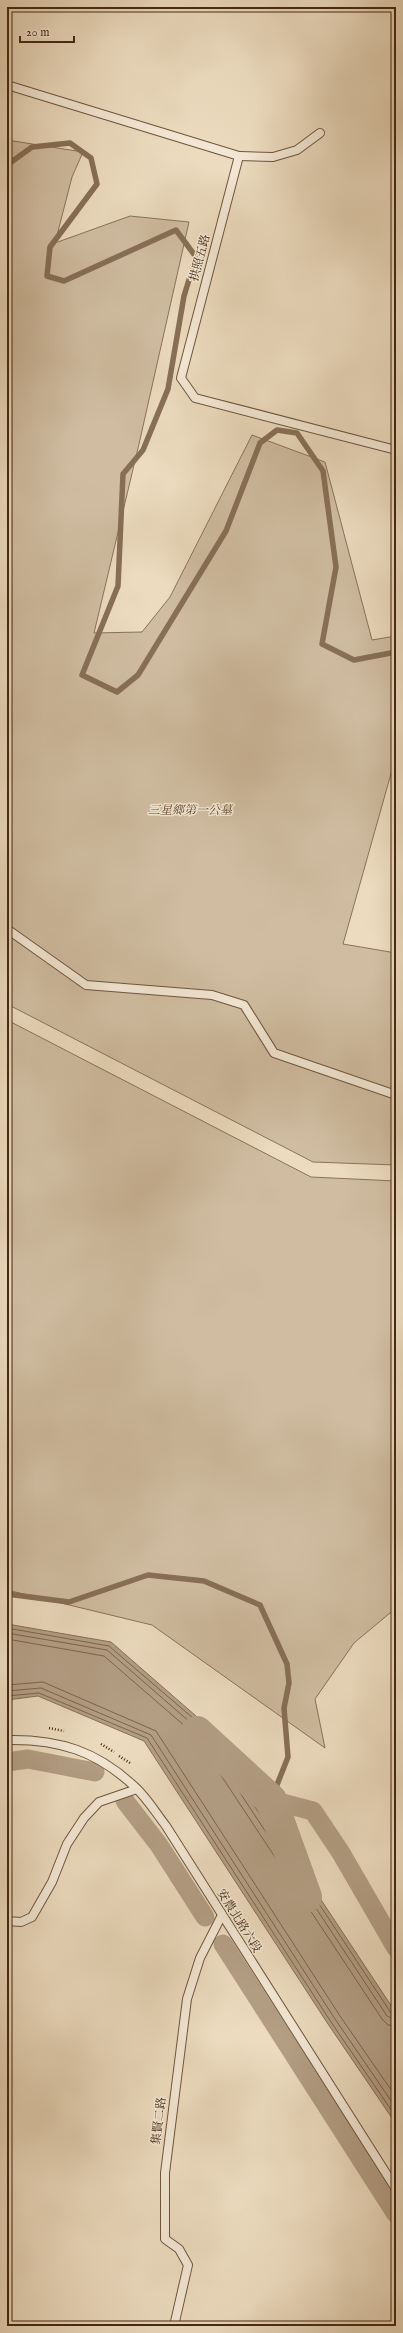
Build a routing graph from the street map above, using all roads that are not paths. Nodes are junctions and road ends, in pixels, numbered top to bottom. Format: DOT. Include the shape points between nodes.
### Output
graph roads {
  1 [pos="7,85"];
  2 [pos="320,133"];
  3 [pos="240,156"];
  4 [pos="396,450"];
  5 [pos="7,929"];
  6 [pos="396,1095"];
  7 [pos="7,1740"];
  8 [pos="137,1789"];
  9 [pos="222,1915"];
  10 [pos="7,1921"];
  11 [pos="396,2189"];
  12 [pos="174,2326"];
  1 -- 3 [label="lane"];
  2 -- 3 [label="lane" via="297,150 274,156"];
  3 -- 4 [label="lane, 拱照五路" via="181,378 196,398"];
  5 -- 6 [label="lane" via="86,985 212,995 244,1006 274,1053"];
  7 -- 8 [label="lane, 安農北路六段" via="37,1739 76,1748 110,1766"];
  8 -- 9 [label="lane, 安農北路六段" via="166,1826"];
  8 -- 10 [label="lane" via="99,1802 66,1844 52,1882 32,1917 21,1922"];
  9 -- 11 [label="lane, 安農北路六段"];
  9 -- 12 [label="lane, 集賢二路" via="200,1958 187,1999 165,2173 165,2239 179,2249 188,2265"];
}
